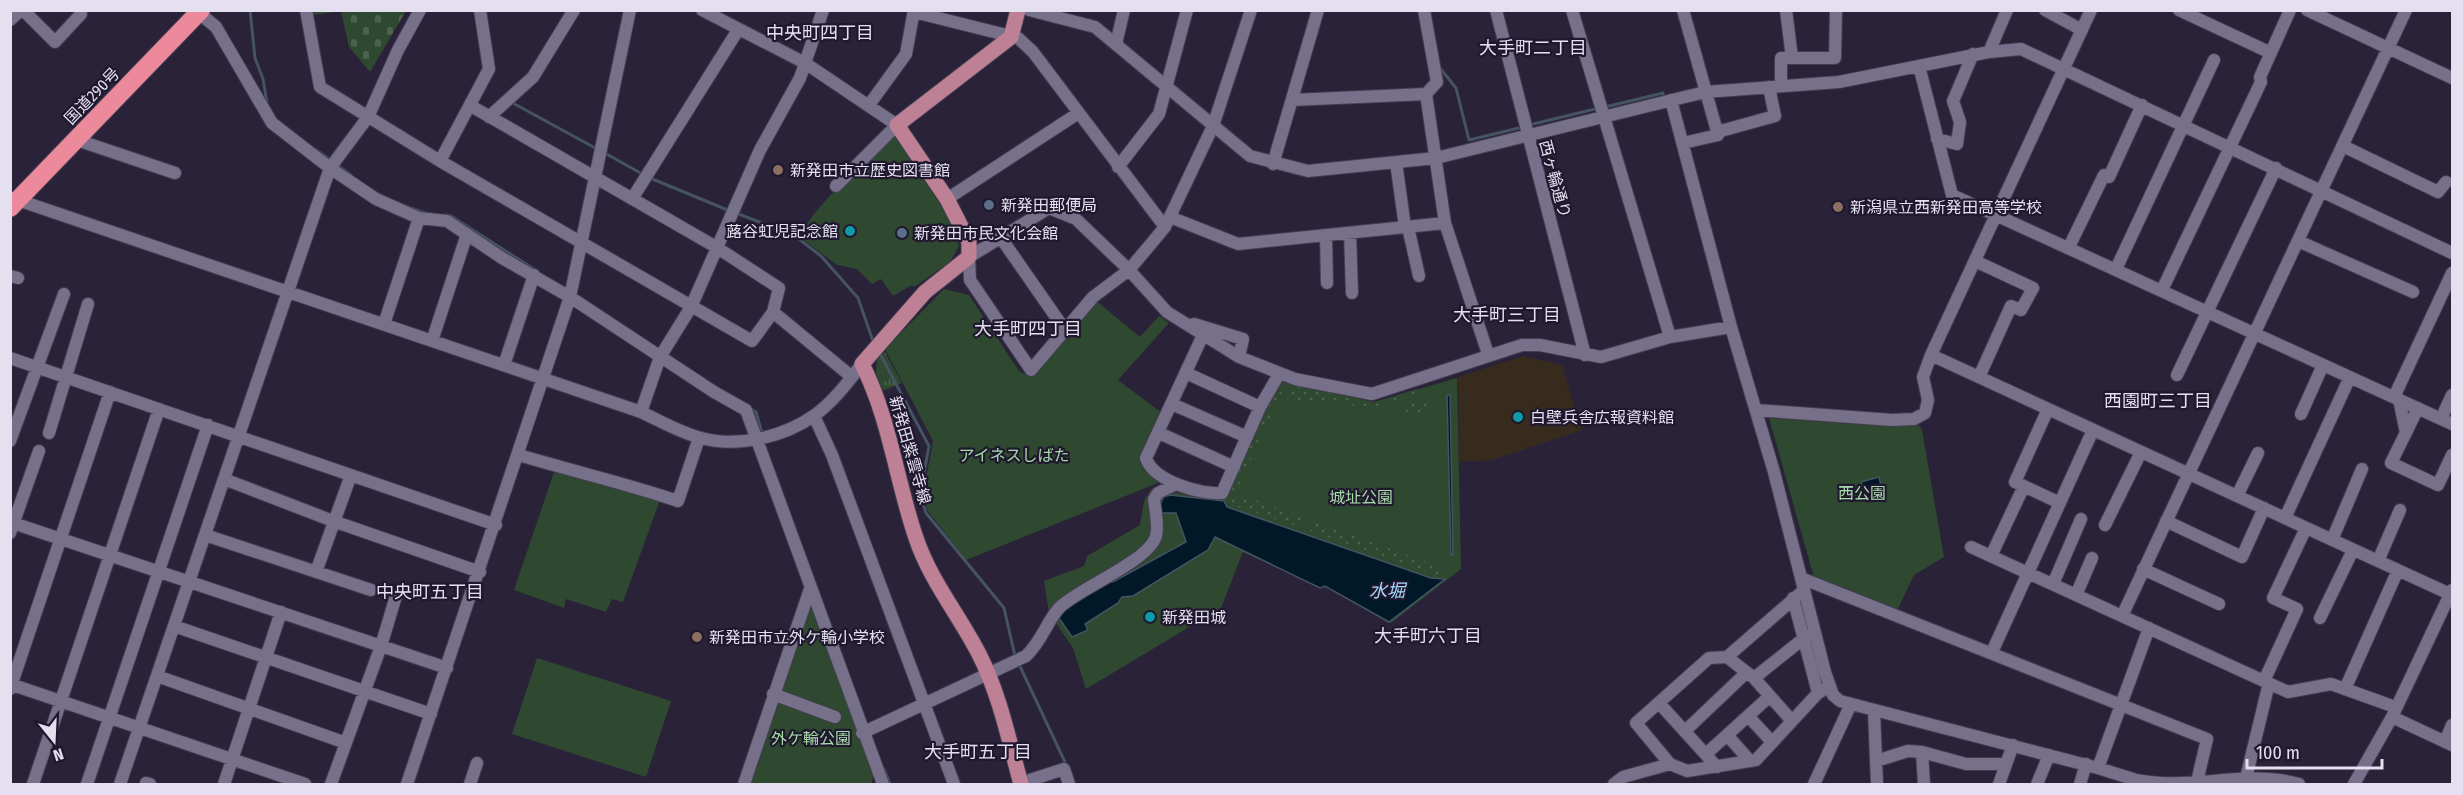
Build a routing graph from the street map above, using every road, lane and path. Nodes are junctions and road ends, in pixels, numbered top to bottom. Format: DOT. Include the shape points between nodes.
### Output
graph roads {
  1 [pos="22,10"];
  2 [pos="306,10"];
  3 [pos="420,10"];
  4 [pos="480,10"];
  5 [pos="574,10"];
  6 [pos="630,10"];
  7 [pos="702,10"];
  8 [pos="823,10"];
  9 [pos="1018,10"];
  10 [pos="1029,10"];
  11 [pos="1124,10"];
  12 [pos="1187,10"];
  13 [pos="1251,10"];
  14 [pos="1318,10"];
  15 [pos="1424,10"];
  16 [pos="1496,10"];
  17 [pos="1572,10"];
  18 [pos="1683,10"];
  19 [pos="1786,10"];
  20 [pos="1836,10"];
  21 [pos="2007,10"];
  22 [pos="2045,10"];
  23 [pos="2091,10"];
  24 [pos="2179,10"];
  25 [pos="2290,10"];
  26 [pos="2307,10"];
  27 [pos="2406,10"];
  28 [pos="914,11"];
  29 [pos="200,12"];
  30 [pos="81,14"];
  31 [pos="10,21"];
  32 [pos="738,30"];
  33 [pos="2082,30"];
  34 [pos="1011,37"];
  35 [pos="1116,44"];
  36 [pos="2388,49"];
  37 [pos="1989,52"];
  38 [pos="2271,53"];
  39 [pos="1973,54"];
  40 [pos="1792,58"];
  41 [pos="2214,60"];
  42 [pos="805,63"];
  43 [pos="1919,66"];
  44 [pos="2064,68"];
  45 [pos="2452,78"];
  46 [pos="1166,86"];
  47 [pos="1775,86"];
  48 [pos="1705,92"];
  49 [pos="1426,94"];
  50 [pos="1292,100"];
  51 [pos="1671,100"];
  52 [pos="869,105"];
  53 [pos="2142,105"];
  54 [pos="471,106"];
  55 [pos="1077,114"];
  56 [pos="1602,116"];
  57 [pos="369,117"];
  58 [pos="489,117"];
  59 [pos="897,125"];
  60 [pos="2183,125"];
  61 [pos="1213,126"];
  62 [pos="1717,132"];
  63 [pos="1526,133"];
  64 [pos="1937,139"];
  65 [pos="77,140"];
  66 [pos="1683,143"];
  67 [pos="2230,146"];
  68 [pos="2343,146"];
  69 [pos="1436,158"];
  70 [pos="440,161"];
  71 [pos="1396,162"];
  72 [pos="1273,164"];
  73 [pos="1118,167"];
  74 [pos="330,168"];
  75 [pos="2276,168"];
  76 [pos="175,174"];
  77 [pos="594,177"];
  78 [pos="2446,182"];
  79 [pos="836,186"];
  80 [pos="2321,191"];
  81 [pos="632,199"];
  82 [pos="946,199"];
  83 [pos="13,202"];
  84 [pos="1998,214"];
  85 [pos="419,218"];
  86 [pos="1167,222"];
  87 [pos="1445,223"];
  88 [pos="1407,227"];
  89 [pos="1350,233"];
  90 [pos="466,234"];
  91 [pos="1326,235"];
  92 [pos="1001,238"];
  93 [pos="2298,241"];
  94 [pos="583,243"];
  95 [pos="716,247"];
  96 [pos="2069,247"];
  97 [pos="2452,253"];
  98 [pos="969,257"];
  99 [pos="1975,261"];
  100 [pos="2116,269"];
  101 [pos="1129,270"];
  102 [pos="2452,273"];
  103 [pos="534,275"];
  104 [pos="1419,276"];
  105 [pos="1327,283"];
  106 [pos="2162,290"];
  107 [pos="287,292"];
  108 [pos="2413,292"];
  109 [pos="1352,293"];
  110 [pos="64,294"];
  111 [pos="570,297"];
  112 [pos="88,304"];
  113 [pos="691,307"];
  114 [pos="2206,310"];
  115 [pos="773,312"];
  116 [pos="1185,321"];
  117 [pos="384,324"];
  118 [pos="1731,327"];
  119 [pos="1065,330"];
  120 [pos="2255,333"];
  121 [pos="1203,335"];
  122 [pos="1670,337"];
  123 [pos="432,341"];
  124 [pos="1488,354"];
  125 [pos="1585,355"];
  126 [pos="1931,355"];
  127 [pos="660,357"];
  128 [pos="1239,357"];
  129 [pos="10,358"];
  130 [pos="862,363"];
  131 [pos="504,365"];
  132 [pos="2324,365"];
  133 [pos="39,368"];
  134 [pos="1186,373"];
  135 [pos="1279,374"];
  136 [pos="2177,375"];
  137 [pos="64,377"];
  138 [pos="852,377"];
  139 [pos="1979,377"];
  140 [pos="2350,377"];
  141 [pos="544,378"];
  142 [pos="111,392"];
  143 [pos="2452,395"];
  144 [pos="2396,398"];
  145 [pos="1172,404"];
  146 [pos="1260,407"];
  147 [pos="2418,408"];
  148 [pos="159,409"];
  149 [pos="2048,409"];
  150 [pos="1756,410"];
  151 [pos="641,412"];
  152 [pos="2301,414"];
  153 [pos="814,416"];
  154 [pos="2447,422"];
  155 [pos="208,426"];
  156 [pos="2093,430"];
  157 [pos="49,433"];
  158 [pos="1159,433"];
  159 [pos="2406,434"];
  160 [pos="239,436"];
  161 [pos="1247,437"];
  162 [pos="699,438"];
  163 [pos="756,440"];
  164 [pos="10,441"];
  165 [pos="39,451"];
  166 [pos="2141,452"];
  167 [pos="2258,453"];
  168 [pos="519,455"];
  169 [pos="2452,455"];
  170 [pos="1234,467"];
  171 [pos="2362,469"];
  172 [pos="2188,474"];
  173 [pos="351,475"];
  174 [pos="224,479"];
  175 [pos="1174,485"];
  176 [pos="2024,486"];
  177 [pos="2236,496"];
  178 [pos="2060,503"];
  179 [pos="2264,508"];
  180 [pos="2400,510"];
  181 [pos="2285,518"];
  182 [pos="2081,519"];
  183 [pos="333,521"];
  184 [pos="2166,521"];
  185 [pos="496,525"];
  186 [pos="2105,525"];
  187 [pos="12,526"];
  188 [pos="2306,528"];
  189 [pos="205,535"];
  190 [pos="62,538"];
  191 [pos="2332,540"];
  192 [pos="1971,547"];
  193 [pos="2353,549"];
  194 [pos="110,555"];
  195 [pos="1991,556"];
  196 [pos="2092,558"];
  197 [pos="2378,561"];
  198 [pos="2143,569"];
  199 [pos="2398,570"];
  200 [pos="159,571"];
  201 [pos="316,572"];
  202 [pos="480,572"];
  203 [pos="2028,573"];
  204 [pos="189,581"];
  205 [pos="1802,584"];
  206 [pos="2053,584"];
  207 [pos="810,589"];
  208 [pos="371,590"];
  209 [pos="2452,593"];
  210 [pos="2076,595"];
  211 [pos="396,596"];
  212 [pos="1793,598"];
  213 [pos="2219,604"];
  214 [pos="281,612"];
  215 [pos="2122,616"];
  216 [pos="2320,618"];
  217 [pos="174,626"];
  218 [pos="2149,628"];
  219 [pos="1809,635"];
  220 [pos="381,646"];
  221 [pos="1992,652"];
  222 [pos="1727,657"];
  223 [pos="266,659"];
  224 [pos="447,668"];
  225 [pos="989,674"];
  226 [pos="157,676"];
  227 [pos="1750,676"];
  228 [pos="2267,682"];
  229 [pos="11,686"];
  230 [pos="2345,689"];
  231 [pos="1823,690"];
  232 [pos="364,693"];
  233 [pos="773,694"];
  234 [pos="1770,696"];
  235 [pos="60,702"];
  236 [pos="1659,703"];
  237 [pos="924,704"];
  238 [pos="1851,704"];
  239 [pos="2123,704"];
  240 [pos="250,707"];
  241 [pos="1874,711"];
  242 [pos="2393,712"];
  243 [pos="431,714"];
  244 [pos="1748,716"];
  245 [pos="835,717"];
  246 [pos="109,719"];
  247 [pos="1792,721"];
  248 [pos="2452,725"];
  249 [pos="139,729"];
  250 [pos="1685,731"];
  251 [pos="862,733"];
  252 [pos="1727,735"];
  253 [pos="1772,742"];
  254 [pos="346,743"];
  255 [pos="2449,743"];
  256 [pos="2013,745"];
  257 [pos="1922,752"];
  258 [pos="1706,754"];
  259 [pos="2049,755"];
  260 [pos="232,760"];
  261 [pos="1750,761"];
  262 [pos="1876,761"];
  263 [pos="477,763"];
  264 [pos="1670,764"];
  265 [pos="2006,764"];
  266 [pos="1717,766"];
  267 [pos="2092,766"];
  268 [pos="2246,778"];
  269 [pos="1623,782"];
  270 [pos="2135,782"];
  271 [pos="2198,782"];
  272 [pos="2280,782"];
  273 [pos="33,784"];
  274 [pos="87,784"];
  275 [pos="120,784"];
  276 [pos="224,784"];
  277 [pos="304,784"];
  278 [pos="331,784"];
  279 [pos="407,784"];
  280 [pos="470,784"];
  281 [pos="744,784"];
  282 [pos="883,784"];
  283 [pos="954,784"];
  284 [pos="1021,784"];
  285 [pos="1069,784"];
  286 [pos="1814,784"];
  287 [pos="1877,784"];
  288 [pos="1924,784"];
  289 [pos="1999,784"];
  290 [pos="2037,784"];
  291 [pos="2080,784"];
  292 [pos="2155,784"];
  293 [pos="2299,784"];
  294 [pos="2354,784"];
  1 -- 30 [label="street" via="55,42"];
  1 -- 31 [label="street"];
  2 -- 57 [label="street" via="320,87"];
  3 -- 57 [label="street"];
  4 -- 54 [label="street" via="489,69"];
  5 -- 58 [label="street" via="533,77"];
  6 -- 77 [label="street"];
  7 -- 32 [label="street"];
  8 -- 42 [label="street"];
  9 -- 34 [label="main road"];
  10 -- 35 [label="street" via="1095,27"];
  11 -- 35 [label="street"];
  12 -- 46 [label="street"];
  13 -- 61 [label="street"];
  14 -- 50 [label="street"];
  15 -- 49 [label="street" via="1437,82"];
  16 -- 63 [label="street, 西ヶ輪通り"];
  17 -- 56 [label="street"];
  18 -- 48 [label="street"];
  19 -- 40 [label="street"];
  20 -- 40 [label="street" via="1835,58"];
  21 -- 37 [label="street"];
  22 -- 33 [label="street"];
  23 -- 33 [label="street"];
  24 -- 38 [label="street"];
  25 -- 38 [label="street"];
  26 -- 36 [label="street"];
  27 -- 36 [label="street"];
  28 -- 34 [label="street"];
  28 -- 52 [label="street" via="906,54"];
  29 -- 65 [label="highway, 国道290号"];
  29 -- 74 [label="street" via="216,27 272,123"];
  32 -- 42 [label="street"];
  32 -- 81 [label="street"];
  33 -- 44 [label="street"];
  34 -- 55 [label="street" via="1018,38 1032,52"];
  34 -- 59 [label="main road"];
  35 -- 46 [label="street"];
  36 -- 45 [label="street"];
  36 -- 68 [label="street"];
  37 -- 39 [label="street"];
  37 -- 44 [label="street" via="2021,49"];
  38 -- 67 [label="street"];
  39 -- 43 [label="street"];
  39 -- 64 [label="street" via="1953,101 1960,122 1957,144"];
  40 -- 47 [label="street" via="1781,58"];
  41 -- 60 [label="street"];
  42 -- 52 [label="street"];
  42 -- 95 [label="street"];
  43 -- 47 [label="street" via="1839,82"];
  43 -- 64 [label="street"];
  44 -- 53 [label="street"];
  44 -- 84 [label="street"];
  46 -- 61 [label="street"];
  46 -- 73 [label="street" via="1159,114"];
  47 -- 48 [label="street"];
  47 -- 62 [label="street" via="1775,116"];
  48 -- 51 [label="street"];
  48 -- 62 [label="street"];
  49 -- 50 [label="street"];
  49 -- 69 [label="street"];
  50 -- 72 [label="street"];
  51 -- 56 [label="street"];
  51 -- 66 [label="street"];
  52 -- 59 [label="street"];
  53 -- 60 [label="street"];
  53 -- 96 [label="street" via="2109,177 2104,175"];
  54 -- 58 [label="street"];
  54 -- 70 [label="street"];
  55 -- 73 [label="street"];
  55 -- 82 [label="street"];
  56 -- 63 [label="street"];
  56 -- 122 [label="street"];
  57 -- 70 [label="street"];
  57 -- 74 [label="street"];
  58 -- 77 [label="street"];
  59 -- 79 [label="street"];
  59 -- 82 [label="main road"];
  60 -- 67 [label="street"];
  60 -- 100 [label="street"];
  61 -- 72 [label="street" via="1250,156"];
  61 -- 86 [label="street"];
  62 -- 66 [label="street" via="1718,135"];
  63 -- 69 [label="street"];
  63 -- 125 [label="street, 西ヶ輪通り"];
  64 -- 84 [label="street" via="1952,195"];
  65 -- 76 [label="street"];
  65 -- 83 [label="highway, 国道290号"];
  66 -- 118 [label="street"];
  67 -- 75 [label="street"];
  67 -- 106 [label="street"];
  68 -- 78 [label="street" via="2438,192"];
  68 -- 80 [label="street"];
  69 -- 71 [label="street"];
  69 -- 87 [label="street"];
  70 -- 94 [label="street"];
  71 -- 72 [label="street" via="1308,171"];
  71 -- 88 [label="street"];
  73 -- 86 [label="street"];
  74 -- 85 [label="street" via="376,200"];
  74 -- 107 [label="street"];
  75 -- 80 [label="street"];
  75 -- 114 [label="street"];
  77 -- 81 [label="street"];
  77 -- 94 [label="street"];
  80 -- 93 [label="street"];
  80 -- 97 [label="street"];
  81 -- 95 [label="street"];
  82 -- 98 [label="main road" via="969,242"];
  83 -- 107 [label="street"];
  84 -- 96 [label="street"];
  84 -- 99 [label="street"];
  85 -- 90 [label="street" via="447,221"];
  85 -- 117 [label="street"];
  86 -- 91 [label="street" via="1238,244"];
  86 -- 101 [label="street"];
  87 -- 88 [label="street"];
  87 -- 124 [label="street"];
  88 -- 89 [label="street"];
  88 -- 104 [label="street"];
  89 -- 91 [label="street"];
  89 -- 109 [label="street"];
  90 -- 103 [label="street"];
  90 -- 123 [label="street"];
  91 -- 105 [label="street"];
  92 -- 98 [label="street"];
  92 -- 101 [label="street" via="1049,208 1076,219"];
  92 -- 119 [label="street"];
  93 -- 108 [label="street"];
  93 -- 120 [label="street"];
  94 -- 111 [label="street"];
  94 -- 113 [label="street"];
  95 -- 113 [label="street"];
  95 -- 115 [label="street" via="778,288"];
  96 -- 100 [label="street"];
  98 -- 119 [label="street" via="970,280 1031,370"];
  98 -- 130 [label="main road" via="925,292"];
  99 -- 126 [label="street"];
  99 -- 139 [label="street" via="2033,288 2021,310 2011,306"];
  100 -- 106 [label="street"];
  101 -- 116 [label="street" via="1167,312"];
  101 -- 119 [label="street" via="1094,297"];
  102 -- 144 [label="street"];
  103 -- 111 [label="street"];
  103 -- 131 [label="street"];
  106 -- 114 [label="street"];
  107 -- 117 [label="street"];
  107 -- 160 [label="street"];
  110 -- 133 [label="street"];
  111 -- 127 [label="street"];
  111 -- 141 [label="street"];
  112 -- 137 [label="street"];
  113 -- 115 [label="street" via="752,341"];
  113 -- 127 [label="street"];
  114 -- 120 [label="street"];
  114 -- 136 [label="street"];
  115 -- 138 [label="street"];
  116 -- 121 [label="street"];
  116 -- 128 [label="street" via="1244,339"];
  117 -- 123 [label="street"];
  118 -- 122 [label="street"];
  118 -- 150 [label="street"];
  120 -- 132 [label="street"];
  120 -- 172 [label="street"];
  121 -- 128 [label="street"];
  121 -- 134 [label="street"];
  122 -- 125 [label="street" via="1601,357"];
  123 -- 131 [label="street"];
  124 -- 125 [label="street" via="1522,345 1540,345"];
  124 -- 135 [label="street" via="1372,394"];
  126 -- 139 [label="street"];
  126 -- 150 [label="street" via="1923,377 1927,408 1914,419 1867,420"];
  127 -- 151 [label="street"];
  127 -- 163 [label="street" via="746,410"];
  128 -- 135 [label="street"];
  129 -- 133 [label="street"];
  130 -- 138 [label="street"];
  130 -- 225 [label="main road, 新発田紫雲寺線" via="890,433 916,539"];
  131 -- 141 [label="street"];
  132 -- 140 [label="street"];
  132 -- 152 [label="street"];
  133 -- 137 [label="street"];
  133 -- 164 [label="street"];
  134 -- 145 [label="street"];
  134 -- 146 [label="street"];
  135 -- 146 [label="street"];
  137 -- 142 [label="street"];
  137 -- 157 [label="street"];
  138 -- 153 [label="street"];
  139 -- 149 [label="street"];
  140 -- 144 [label="street"];
  140 -- 181 [label="street"];
  141 -- 151 [label="street"];
  141 -- 168 [label="street"];
  142 -- 148 [label="street"];
  142 -- 190 [label="street"];
  143 -- 154 [label="street"];
  144 -- 147 [label="street"];
  144 -- 159 [label="street"];
  145 -- 158 [label="street"];
  145 -- 161 [label="street"];
  146 -- 161 [label="street"];
  147 -- 154 [label="street"];
  147 -- 159 [label="street"];
  148 -- 155 [label="street"];
  148 -- 194 [label="street"];
  149 -- 156 [label="street"];
  149 -- 176 [label="street" via="2015,482"];
  150 -- 205 [label="street"];
  151 -- 162 [label="street"];
  153 -- 163 [label="street"];
  153 -- 237 [label="street"];
  155 -- 160 [label="street"];
  155 -- 200 [label="street"];
  156 -- 166 [label="street"];
  156 -- 178 [label="street"];
  158 -- 170 [label="street"];
  158 -- 175 [label="street" via="1146,458"];
  159 -- 169 [label="street" via="2391,463 2438,485"];
  160 -- 173 [label="street"];
  160 -- 174 [label="street"];
  161 -- 170 [label="street"];
  162 -- 163 [label="street" via="726,443"];
  162 -- 168 [label="street" via="678,501 610,478 588,476"];
  163 -- 207 [label="street"];
  165 -- 187 [label="street"];
  166 -- 172 [label="street"];
  166 -- 186 [label="street"];
  167 -- 177 [label="street"];
  168 -- 185 [label="street"];
  170 -- 175 [label="street" via="1222,493"];
  171 -- 191 [label="street"];
  172 -- 177 [label="street"];
  172 -- 184 [label="street"];
  173 -- 183 [label="street"];
  173 -- 185 [label="street"];
  174 -- 183 [label="street"];
  174 -- 189 [label="street"];
  175 -- 225 [label="street" via="1154,499 1157,530 1149,546 1060,608 1026,656"];
  176 -- 178 [label="street"];
  176 -- 195 [label="street"];
  177 -- 179 [label="street"];
  178 -- 203 [label="street"];
  179 -- 181 [label="street"];
  179 -- 184 [label="street" via="2242,557"];
  180 -- 197 [label="street"];
  181 -- 188 [label="street"];
  182 -- 206 [label="street"];
  183 -- 201 [label="street"];
  183 -- 202 [label="street"];
  184 -- 198 [label="street"];
  185 -- 202 [label="street"];
  187 -- 190 [label="street"];
  188 -- 191 [label="street"];
  188 -- 228 [label="street" via="2273,598 2296,609"];
  189 -- 201 [label="street"];
  189 -- 204 [label="street"];
  190 -- 194 [label="street"];
  190 -- 229 [label="street"];
  191 -- 193 [label="street"];
  192 -- 195 [label="street"];
  193 -- 197 [label="street"];
  193 -- 216 [label="street"];
  194 -- 200 [label="street"];
  194 -- 235 [label="street"];
  195 -- 203 [label="street"];
  196 -- 210 [label="street"];
  197 -- 199 [label="street"];
  198 -- 213 [label="street"];
  198 -- 215 [label="street"];
  199 -- 209 [label="street"];
  199 -- 230 [label="street"];
  200 -- 204 [label="street"];
  200 -- 246 [label="street"];
  201 -- 208 [label="street"];
  202 -- 224 [label="street"];
  203 -- 206 [label="street"];
  203 -- 221 [label="street"];
  204 -- 214 [label="street"];
  204 -- 217 [label="street"];
  205 -- 212 [label="street"];
  205 -- 219 [label="street"];
  205 -- 221 [label="street"];
  206 -- 210 [label="street"];
  207 -- 233 [label="street"];
  207 -- 251 [label="street"];
  209 -- 242 [label="street"];
  210 -- 215 [label="street"];
  211 -- 220 [label="street"];
  212 -- 219 [label="street"];
  212 -- 222 [label="street"];
  214 -- 220 [label="street"];
  214 -- 223 [label="street"];
  215 -- 218 [label="street"];
  217 -- 223 [label="street"];
  217 -- 226 [label="street"];
  218 -- 228 [label="street"];
  218 -- 239 [label="street"];
  219 -- 227 [label="street"];
  219 -- 231 [label="street"];
  220 -- 224 [label="street"];
  220 -- 232 [label="street"];
  221 -- 239 [label="street"];
  222 -- 227 [label="street"];
  222 -- 236 [label="street" via="1709,658"];
  223 -- 232 [label="street"];
  223 -- 240 [label="street"];
  224 -- 243 [label="street"];
  225 -- 237 [label="street"];
  225 -- 284 [label="main road, 新発田紫雲寺線"];
  226 -- 240 [label="street"];
  226 -- 249 [label="street"];
  227 -- 234 [label="street"];
  227 -- 250 [label="street"];
  228 -- 230 [label="street" via="2288,692 2331,684"];
  228 -- 268 [label="street"];
  229 -- 235 [label="street"];
  230 -- 242 [label="street"];
  231 -- 238 [label="street"];
  231 -- 247 [label="street"];
  232 -- 243 [label="street"];
  232 -- 254 [label="street"];
  233 -- 245 [label="street"];
  233 -- 281 [label="street"];
  234 -- 244 [label="street"];
  234 -- 247 [label="street"];
  235 -- 246 [label="street"];
  235 -- 273 [label="street"];
  236 -- 250 [label="street"];
  236 -- 264 [label="street" via="1636,723"];
  237 -- 251 [label="street"];
  237 -- 283 [label="street"];
  238 -- 241 [label="street"];
  238 -- 286 [label="street"];
  239 -- 267 [label="street"];
  239 -- 271 [label="street" via="2207,739"];
  240 -- 254 [label="street"];
  240 -- 260 [label="street"];
  241 -- 256 [label="street"];
  241 -- 262 [label="street"];
  242 -- 255 [label="street"];
  242 -- 294 [label="street"];
  243 -- 279 [label="street"];
  244 -- 252 [label="street"];
  244 -- 253 [label="street"];
  246 -- 249 [label="street"];
  246 -- 274 [label="street"];
  247 -- 253 [label="street"];
  248 -- 255 [label="street"];
  249 -- 260 [label="street"];
  249 -- 275 [label="street"];
  250 -- 258 [label="street"];
  251 -- 282 [label="street"];
  252 -- 258 [label="street"];
  252 -- 261 [label="street"];
  253 -- 261 [label="street" via="1756,760"];
  254 -- 278 [label="street"];
  256 -- 259 [label="street"];
  256 -- 265 [label="street"];
  257 -- 262 [label="street" via="1908,751"];
  257 -- 265 [label="street" via="1966,764"];
  257 -- 288 [label="street"];
  258 -- 266 [label="street"];
  259 -- 267 [label="street"];
  259 -- 290 [label="street"];
  260 -- 276 [label="street"];
  260 -- 277 [label="street"];
  261 -- 266 [label="street"];
  262 -- 287 [label="street"];
  263 -- 280 [label="street"];
  264 -- 266 [label="street" via="1687,771"];
  264 -- 269 [label="street"];
  265 -- 289 [label="street"];
  267 -- 270 [label="street"];
  267 -- 291 [label="street"];
  268 -- 271 [label="street"];
  268 -- 272 [label="street"];
  270 -- 292 [label="street"];
  271 -- 292 [label="street"];
  272 -- 293 [label="street"];
  284 -- 285 [label="street" via="1064,769"];
}
